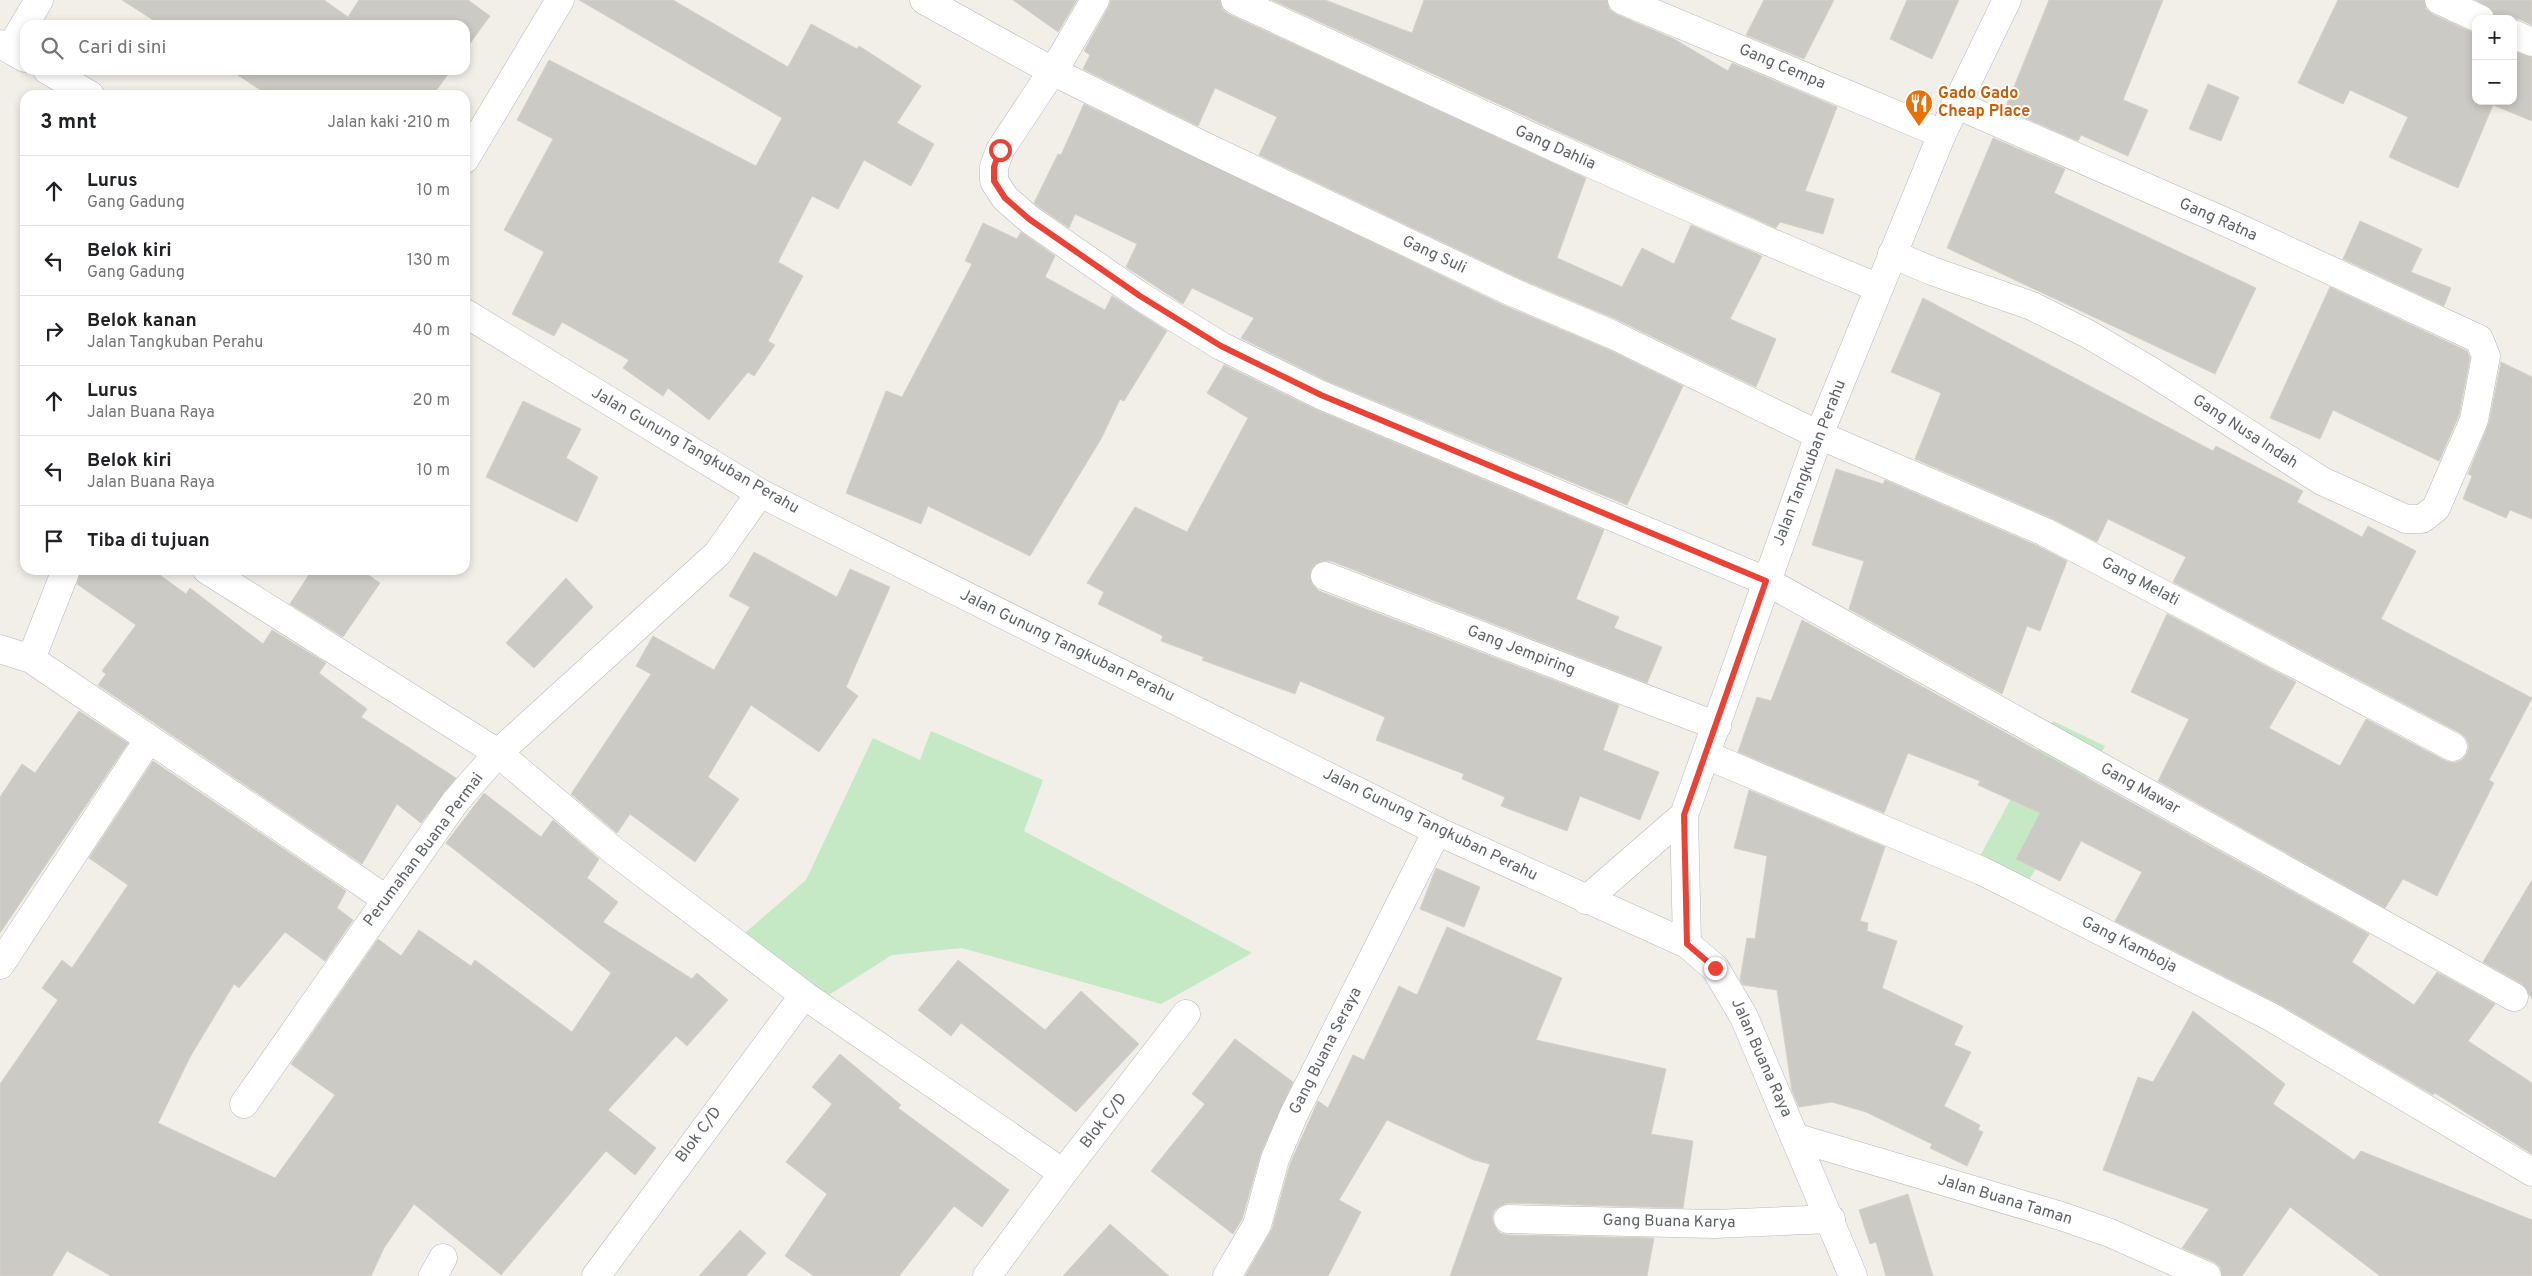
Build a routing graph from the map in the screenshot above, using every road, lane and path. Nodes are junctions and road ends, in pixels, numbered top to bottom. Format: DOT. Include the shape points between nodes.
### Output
graph roads {
  1 [pos="39,0"];
  2 [pos="560,0"];
  3 [pos="924,0"];
  4 [pos="1095,0"];
  5 [pos="1235,0"];
  6 [pos="1622,0"];
  7 [pos="2007,0"];
  8 [pos="2439,0"];
  9 [pos="2472,15"];
  10 [pos="28,20"];
  11 [pos="20,35"];
  12 [pos="2517,36"];
  13 [pos="2532,42"];
  14 [pos="12,50"];
  15 [pos="1052,71"];
  16 [pos="56,75"];
  17 [pos="81,90"];
  18 [pos="1954,104"];
  19 [pos="1942,134"];
  20 [pos="470,151"];
  21 [pos="1892,254"];
  22 [pos="1879,288"];
  23 [pos="470,316"];
  24 [pos="2479,339"];
  25 [pos="1819,435"];
  26 [pos="760,493"];
  27 [pos="64,575"];
  28 [pos="215,575"];
  29 [pos="1324,576"];
  30 [pos="1766,581"];
  31 [pos="0,649"];
  32 [pos="30,659"];
  33 [pos="1717,726"];
  34 [pos="149,739"];
  35 [pos="2453,747"];
  36 [pos="498,753"];
  37 [pos="1706,755"];
  38 [pos="1684,815"];
  39 [pos="1437,831"];
  40 [pos="386,899"];
  41 [pos="1586,900"];
  42 [pos="1687,944"];
  43 [pos="0,965"];
  44 [pos="804,995"];
  45 [pos="2514,997"];
  46 [pos="1186,1014"];
  47 [pos="244,1104"];
  48 [pos="1797,1138"];
  49 [pos="1063,1172"];
  50 [pos="2532,1172"];
  51 [pos="1508,1219"];
  52 [pos="1831,1219"];
  53 [pos="596,1276"];
  54 [pos="987,1276"];
  55 [pos="1226,1276"];
  56 [pos="1853,1276"];
  57 [pos="2207,1276"];
  1 -- 10 [label="street"];
  2 -- 20 [label="street"];
  3 -- 15 [label="street, Gang Suli"];
  4 -- 15 [label="street, Gang Mawar"];
  5 -- 22 [label="street, Gang Dahlia" via="1705,216"];
  6 -- 19 [label="street, Gang Cempa"];
  7 -- 18 [label="street, Jalan Tangkuban Perahu"];
  8 -- 9 [label="street"];
  11 -- 14 [label="street"];
  12 -- 13 [label="street"];
  15 -- 25 [label="street, Gang Suli" via="1240,163 1510,291 1611,334"];
  15 -- 30 [label="street, Gang Mawar" via="1000,150 994,167 994,181 1005,198 1029,219 1140,296 1221,346 1321,395"];
  16 -- 17 [label="street"];
  18 -- 19 [label="street, Jalan Tangkuban Perahu"];
  18 -- 24 [label="street, Gang Ratna" via="2230,224"];
  19 -- 21 [label="street, Jalan Tangkuban Perahu"];
  21 -- 22 [label="street, Jalan Tangkuban Perahu"];
  21 -- 24 [label="street, Gang Nusa Indah" via="2032,306 2088,334 2322,481 2406,519 2422,519 2436,508 2474,420 2486,356"];
  22 -- 25 [label="street, Jalan Tangkuban Perahu"];
  23 -- 26 [label="street, Jalan Gunung Tangkuban Perahu"];
  25 -- 30 [label="street, Jalan Tangkuban Perahu"];
  25 -- 35 [label="street, Gang Melati" via="2045,532"];
  26 -- 36 [label="street, Perumahan Buana Permai" via="717,554"];
  26 -- 39 [label="street, Jalan Gunung Tangkuban Perahu"];
  27 -- 32 [label="street"];
  28 -- 36 [label="street"];
  29 -- 33 [label="street, Gang Jempiring"];
  30 -- 33 [label="street, Jalan Tangkuban Perahu"];
  30 -- 45 [label="street, Gang Mawar"];
  31 -- 32 [label="street"];
  32 -- 34 [label="street"];
  33 -- 37 [label="street, Jalan Tangkuban Perahu"];
  34 -- 40 [label="street"];
  34 -- 43 [label="street"];
  36 -- 40 [label="street, Perumahan Buana Permai" via="455,802"];
  36 -- 44 [label="street" via="614,851"];
  37 -- 38 [label="street, Jalan Tangkuban Perahu"];
  37 -- 50 [label="street, Gang Kamboja" via="1982,871 2245,1004"];
  38 -- 41 [label="street, Jalan Tangkuban Perahu"];
  38 -- 42 [label="street"];
  39 -- 41 [label="street, Jalan Gunung Tangkuban Perahu"];
  39 -- 55 [label="street, Gang Buana Seraya" via="1294,1114 1275,1159 1257,1225"];
  40 -- 47 [label="street, Perumahan Buana Permai"];
  41 -- 42 [label="street, Jalan Gunung Tangkuban Perahu"];
  42 -- 48 [label="street, Jalan Buana Raya" via="1715,968 1731,993"];
  44 -- 49 [label="street"];
  44 -- 53 [label="street, Blok C/D"];
  46 -- 49 [label="street, Blok C/D"];
  48 -- 52 [label="street, Jalan Buana Raya"];
  48 -- 57 [label="street, Jalan Buana Taman" via="2061,1216 2110,1233"];
  49 -- 54 [label="street, Blok C/D"];
  51 -- 52 [label="street, Gang Buana Karya" via="1714,1224"];
  52 -- 56 [label="street, Jalan Buana Raya"];
}
